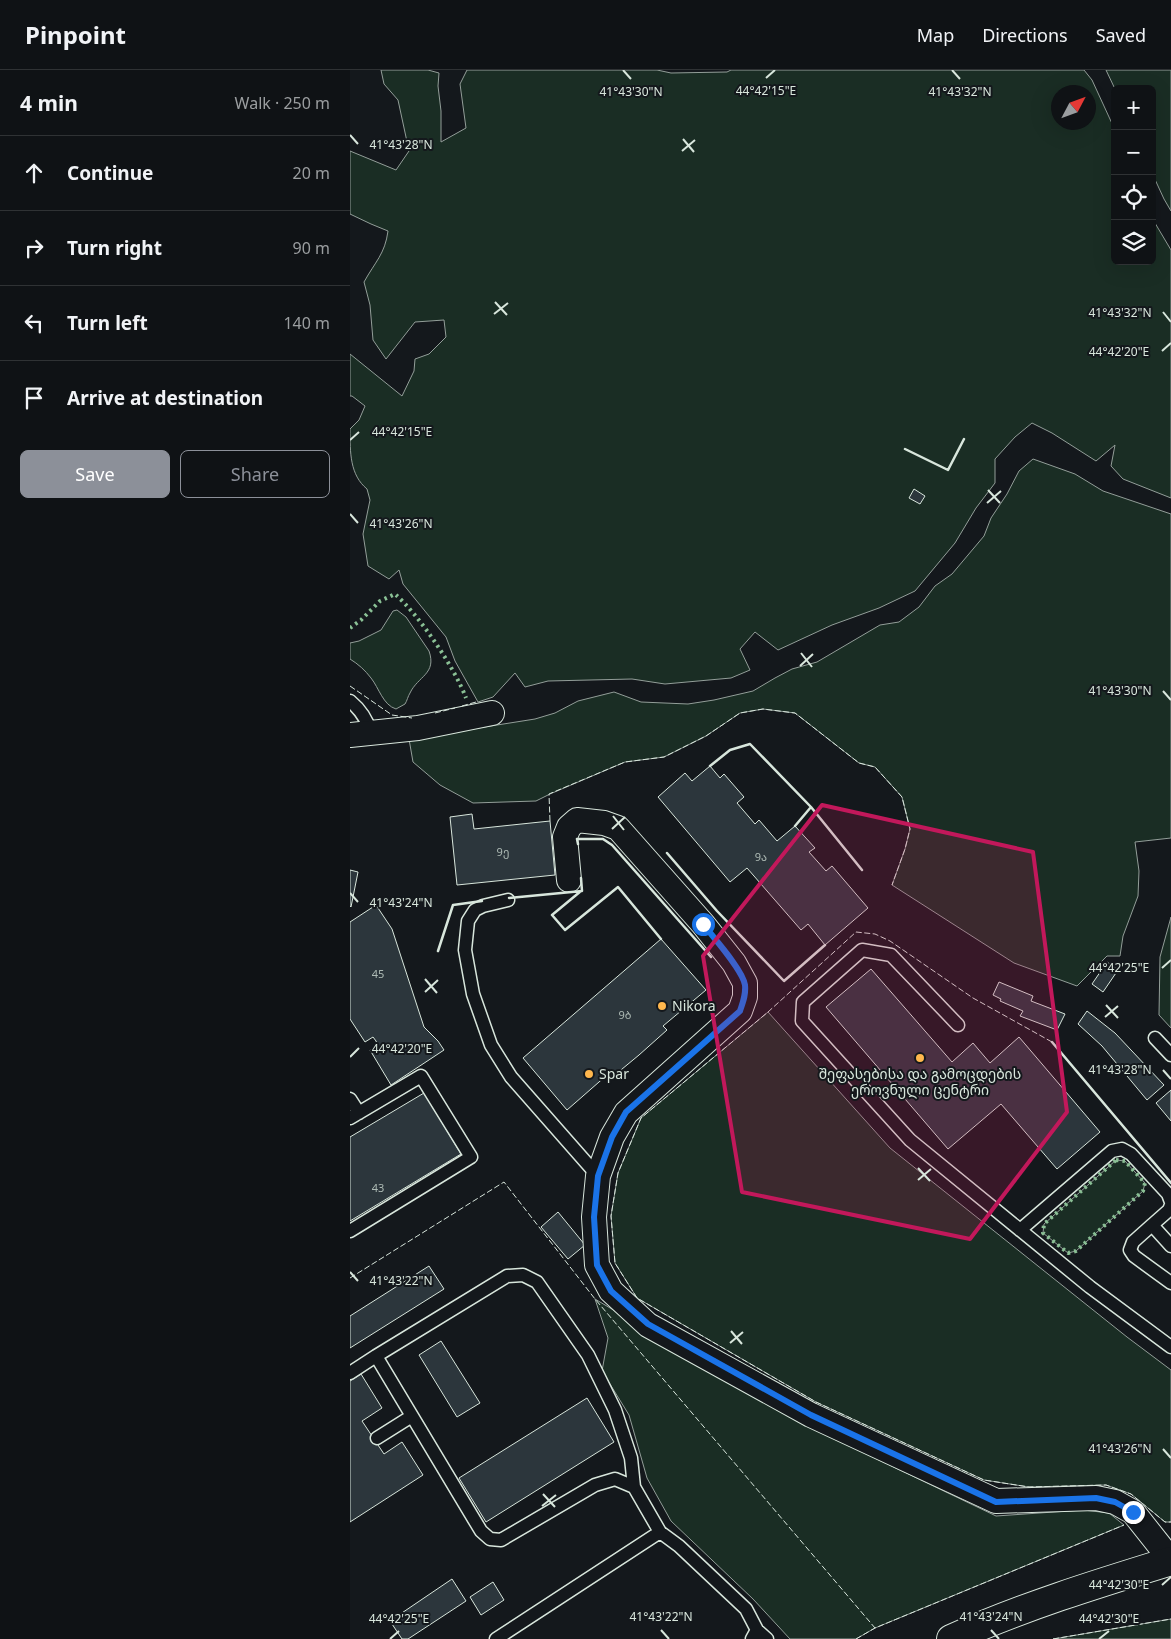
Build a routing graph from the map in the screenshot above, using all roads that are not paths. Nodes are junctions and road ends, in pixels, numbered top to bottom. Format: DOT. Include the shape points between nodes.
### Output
graph roads {
  1 [pos="350,701"];
  2 [pos="492,713"];
  3 [pos="361,734"];
  4 [pos="569,880"];
  5 [pos="508,900"];
  6 [pos="958,1025"];
  7 [pos="1156,1038"];
  8 [pos="1171,1055"];
  9 [pos="350,1099"];
  10 [pos="355,1116"];
  11 [pos="598,1176"];
  12 [pos="1171,1204"];
  13 [pos="1152,1225"];
  14 [pos="1020,1230"];
  15 [pos="350,1231"];
  16 [pos="1171,1246"];
  17 [pos="1171,1283"];
  18 [pos="1171,1347"];
  19 [pos="376,1356"];
  20 [pos="350,1372"];
  21 [pos="412,1416"];
  22 [pos="377,1438"];
  23 [pos="634,1487"];
  24 [pos="660,1532"];
  25 [pos="1171,1560"];
  26 [pos="754,1634"];
  27 [pos="496,1639"];
  28 [pos="767,1639"];
  29 [pos="951,1639"];
  1 -- 3 [label="lane" via="368,720"];
  2 -- 3 [label="street" via="418,728"];
  4 -- 11 [label="street" via="565,837 570,827 578,820 618,828 703,924 745,982 740,1011 626,1112 612,1137"];
  5 -- 11 [label="lane" via="483,906 468,922 465,950 473,994 491,1045 511,1077"];
  6 -- 14 [label="lane" via="891,955 862,950 803,1002 802,1021 910,1140"];
  7 -- 8 [label="lane"];
  9 -- 10 [label="lane"];
  10 -- 15 [label="lane" via="421,1076 471,1157"];
  11 -- 25 [label="street" via="594,1217 597,1265 611,1291 648,1324 811,1415 996,1502 1096,1498 1115,1502 1133,1512"];
  12 -- 13 [label="lane" via="1169,1210"];
  12 -- 14 [label="lane" via="1168,1194 1131,1154 1122,1149 1112,1151"];
  13 -- 16 [label="lane"];
  13 -- 17 [label="lane" via="1133,1242 1130,1250"];
  14 -- 18 [label="lane"];
  19 -- 20 [label="lane"];
  19 -- 21 [label="lane"];
  19 -- 23 [label="lane" via="507,1276 523,1275 537,1282 588,1355 615,1410 631,1458"];
  21 -- 22 [label="lane"];
  21 -- 23 [label="lane" via="481,1531 490,1539 502,1540 595,1485 615,1479"];
  23 -- 24 [label="lane"];
  24 -- 26 [label="lane" via="746,1609"];
  24 -- 27 [label="lane"];
  25 -- 29 [label="street" via="995,1619"];
  26 -- 28 [label="lane"];
}
